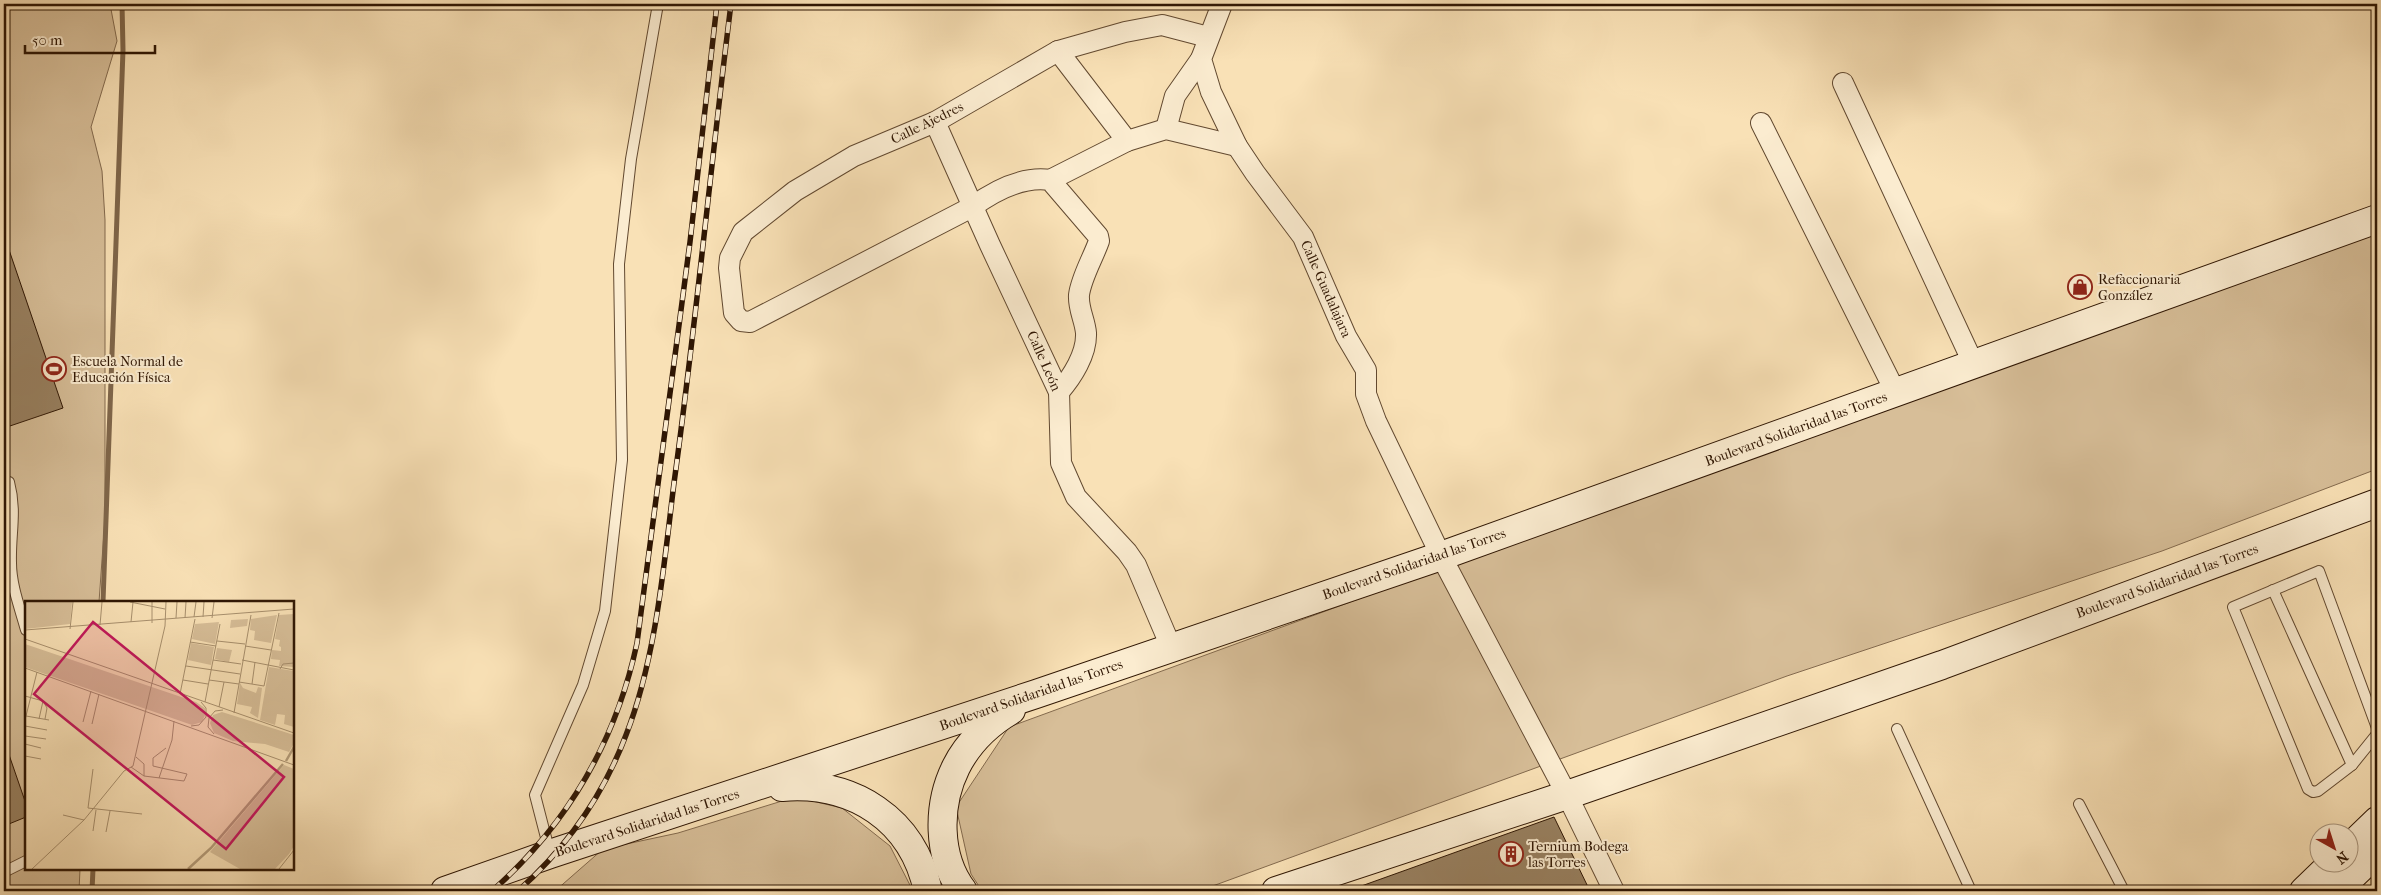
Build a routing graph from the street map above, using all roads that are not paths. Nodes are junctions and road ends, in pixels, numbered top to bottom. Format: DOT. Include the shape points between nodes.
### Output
graph roads {
  1 [pos="658,4"];
  2 [pos="1222,4"];
  3 [pos="1208,38"];
  4 [pos="1058,50"];
  5 [pos="1201,59"];
  6 [pos="1843,83"];
  7 [pos="935,122"];
  8 [pos="1761,122"];
  9 [pos="1166,129"];
  10 [pos="1127,141"];
  11 [pos="1238,146"];
  12 [pos="1050,180"];
  13 [pos="972,206"];
  14 [pos="2377,220"];
  15 [pos="1974,365"];
  16 [pos="1059,392"];
  17 [pos="1896,393"];
  18 [pos="9,482"];
  19 [pos="2377,502"];
  20 [pos="1441,556"];
  21 [pos="2273,590"];
  22 [pos="25,626"];
  23 [pos="1171,647"];
  24 [pos="1036,694"];
  25 [pos="2377,728"];
  26 [pos="1898,729"];
  27 [pos="2377,734"];
  28 [pos="2352,765"];
  29 [pos="1567,795"];
  30 [pos="728,796"];
  31 [pos="2078,804"];
  32 [pos="2377,821"];
  33 [pos="2358,839"];
  34 [pos="2377,852"];
  35 [pos="550,854"];
  36 [pos="25,862"];
  37 [pos="4,872"];
  38 [pos="2324,872"];
  39 [pos="1286,890"];
  40 [pos="445,891"];
  41 [pos="928,891"];
  42 [pos="963,891"];
  43 [pos="1614,891"];
  44 [pos="1971,891"];
  45 [pos="2124,891"];
  46 [pos="2304,891"];
  47 [pos="2336,891"];
  1 -- 35 [label="lane" via="631,159 619,264 622,460 605,611 583,685 535,795"];
  2 -- 3 [label="street"];
  3 -- 4 [label="street, Calle Ajedres" via="1162,25"];
  3 -- 5 [label="street"];
  4 -- 7 [label="street, Calle Ajedres"];
  4 -- 10 [label="street"];
  5 -- 9 [label="street" via="1175,96"];
  5 -- 11 [label="street, Calle Guadalajara" via="1211,92"];
  6 -- 15 [label="street"];
  7 -- 13 [label="street, Calle León"];
  7 -- 13 [label="street, Calle Ajedres" via="854,156 794,190 743,232 730,258 734,313 745,323"];
  8 -- 17 [label="street"];
  9 -- 10 [label="street"];
  9 -- 11 [label="street"];
  10 -- 12 [label="street"];
  11 -- 20 [label="street, Calle Guadalajara" via="1304,237 1346,336 1366,370 1366,394 1376,421"];
  12 -- 13 [label="street" via="1002,188"];
  12 -- 16 [label="street" via="1099,241 1079,293 1085,341 1075,372"];
  13 -- 16 [label="street, Calle León"];
  14 -- 15 [label="main road, Boulevard Solidaridad las Torres"];
  15 -- 17 [label="main road, Boulevard Solidaridad las Torres"];
  16 -- 23 [label="street, Calle León" via="1061,463 1070,487 1136,565"];
  17 -- 20 [label="main road, Boulevard Solidaridad las Torres"];
  18 -- 22 [label="lane" via="14,518 10,561"];
  19 -- 29 [label="main road, Boulevard Solidaridad las Torres" via="1942,665"];
  20 -- 23 [label="main road, Boulevard Solidaridad las Torres"];
  20 -- 29 [label="street, Calle Guadalajara"];
  21 -- 25 [label="lane" via="2319,571"];
  21 -- 28 [label="lane"];
  21 -- 28 [label="lane" via="2233,607 2308,788 2318,791"];
  23 -- 24 [label="main road, Boulevard Solidaridad las Torres"];
  24 -- 30 [label="main road, Boulevard Solidaridad las Torres"];
  24 -- 42 [label="main road" via="987,727 956,767 946,800 942,835 949,866"];
  26 -- 44 [label="lane"];
  27 -- 28 [label="lane"];
  29 -- 39 [label="main road, Boulevard Solidaridad las Torres"];
  29 -- 43 [label="street"];
  30 -- 35 [label="main road, Boulevard Solidaridad las Torres"];
  30 -- 41 [label="main road" via="804,786 822,787 856,798 873,807 900,832 920,864"];
  31 -- 45 [label="lane"];
  32 -- 33 [label="main road"];
  34 -- 47 [label="main road"];
  35 -- 40 [label="main road, Boulevard Solidaridad las Torres"];
  36 -- 37 [label="lane"];
  38 -- 46 [label="main road"];
}
